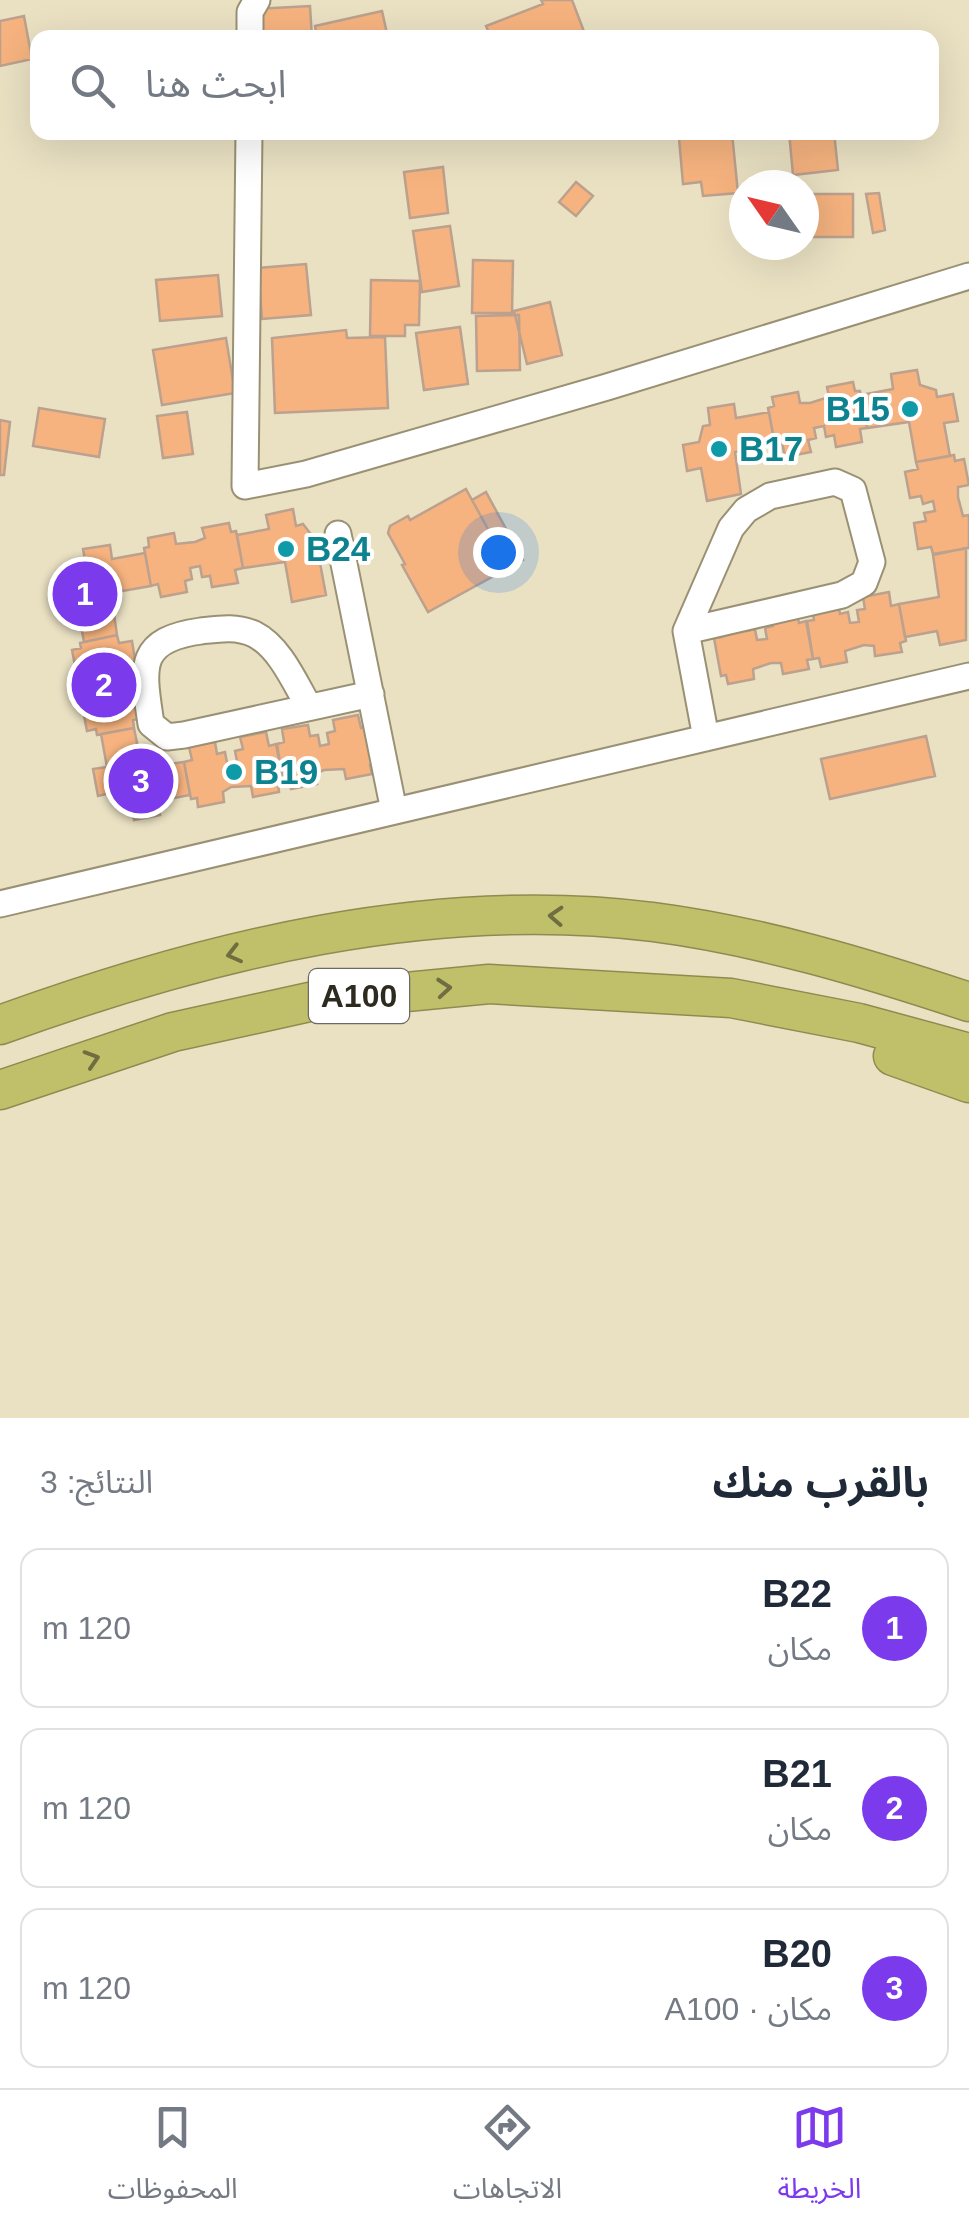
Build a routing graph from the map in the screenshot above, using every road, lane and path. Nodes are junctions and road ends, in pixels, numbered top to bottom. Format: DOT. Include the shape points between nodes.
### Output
graph roads {
  1 [pos="258,0"];
  2 [pos="250,30"];
  3 [pos="249,140"];
  4 [pos="969,276"];
  5 [pos="338,534"];
  6 [pos="686,632"];
  7 [pos="969,676"];
  8 [pos="370,694"];
  9 [pos="309,707"];
  10 [pos="706,738"];
  11 [pos="394,811"];
  12 [pos="0,904"];
  13 [pos="653,922"];
  14 [pos="969,974"];
  15 [pos="730,998"];
  16 [pos="969,1002"];
  17 [pos="0,1025"];
  18 [pos="969,1053"];
  19 [pos="969,1083"];
  20 [pos="0,1090"];
  1 -- 2 [label="street"];
  3 -- 4 [label="street" via="246,486 550,404"];
  5 -- 8 [label="street"];
  6 -- 6 [label="street" via="864,583 872,562 852,490 835,482 770,496 746,510 731,528"];
  6 -- 10 [label="street"];
  7 -- 10 [label="street"];
  8 -- 9 [label="street"];
  8 -- 11 [label="street"];
  9 -- 9 [label="street" via="281,660 256,635 230,628 167,636 143,670 151,724 167,737"];
  10 -- 11 [label="street"];
  11 -- 12 [label="street"];
  13 -- 14 [label="highway" via="852,945"];
  13 -- 16 [label="highway, A100 / A100" via="836,961"];
  13 -- 17 [label="highway, A100 / A100, one-way" via="546,915 314,935 185,966"];
  15 -- 18 [label="highway, A100 / A100"];
  15 -- 19 [label="highway"];
  20 -- 15 [label="highway, A100 / A100, one-way" via="173,1032 314,1001 490,984"];
}
